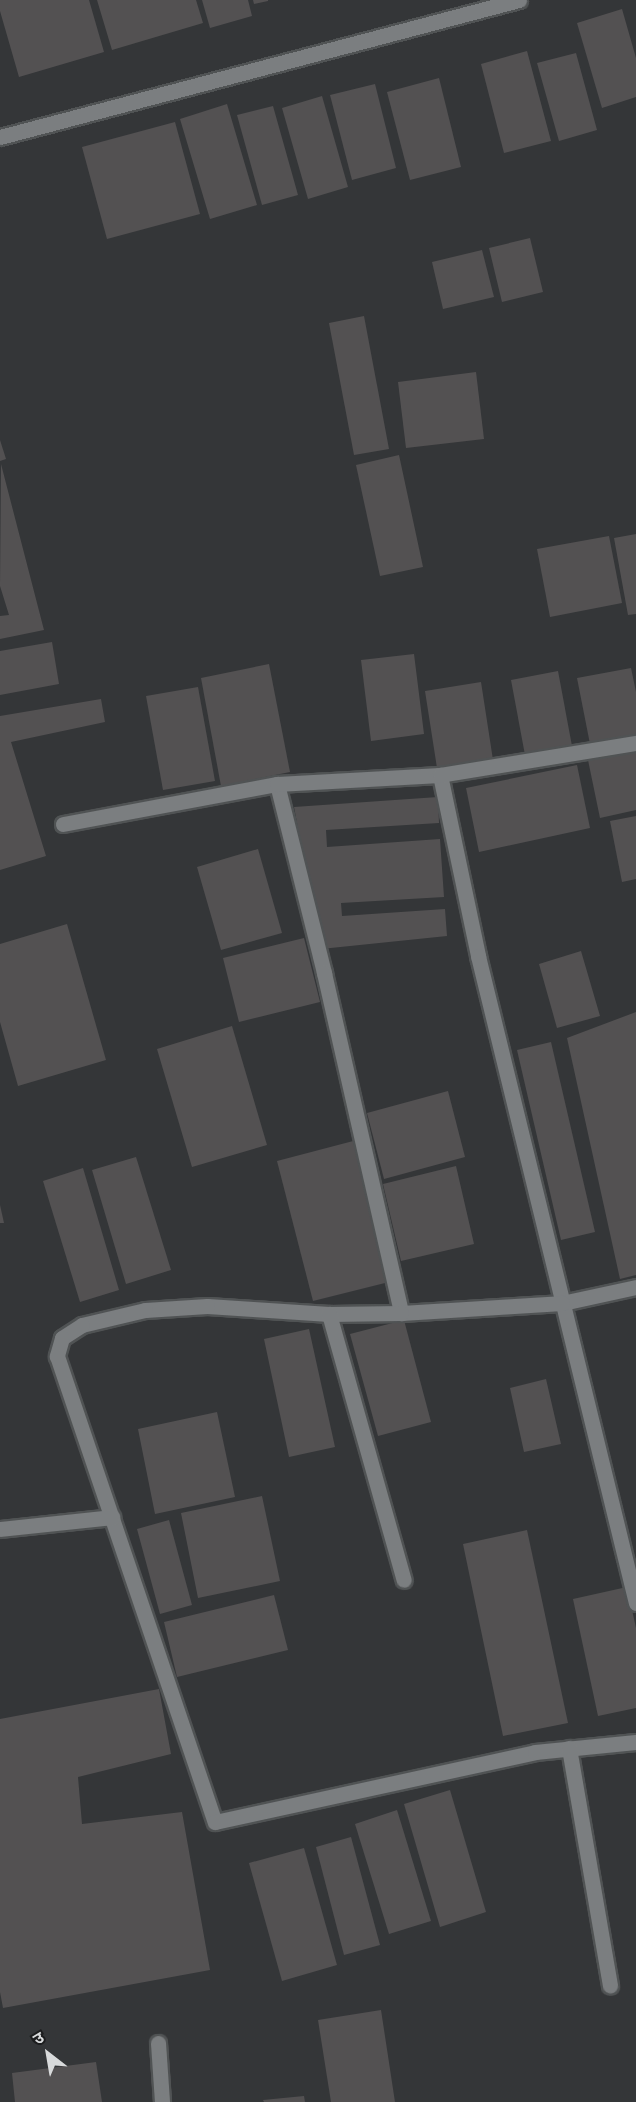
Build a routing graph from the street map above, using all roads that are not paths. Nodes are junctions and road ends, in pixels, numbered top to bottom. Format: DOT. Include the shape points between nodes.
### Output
graph roads {
  1 [pos="519,0"];
  2 [pos="0,137"];
  3 [pos="636,743"];
  4 [pos="440,775"];
  5 [pos="277,784"];
  6 [pos="63,824"];
  7 [pos="636,1287"];
  8 [pos="562,1303"];
  9 [pos="401,1313"];
  10 [pos="329,1314"];
  11 [pos="112,1517"];
  12 [pos="0,1529"];
  13 [pos="404,1580"];
  14 [pos="636,1603"];
  15 [pos="636,1742"];
  16 [pos="569,1748"];
  17 [pos="610,1985"];
  18 [pos="158,2043"];
  19 [pos="162,2102"];
  1 -- 2 [label="street"];
  3 -- 4 [label="street"];
  4 -- 5 [label="street"];
  4 -- 8 [label="street" via="478,956"];
  5 -- 6 [label="street"];
  5 -- 9 [label="street"];
  7 -- 8 [label="street"];
  8 -- 9 [label="street"];
  8 -- 14 [label="street"];
  9 -- 10 [label="street"];
  10 -- 11 [label="street" via="207,1306 145,1310 82,1325 62,1338 57,1356"];
  10 -- 13 [label="street"];
  11 -- 12 [label="street"];
  11 -- 16 [label="street" via="215,1822 535,1752"];
  15 -- 16 [label="street"];
  16 -- 17 [label="street"];
  18 -- 19 [label="street"];
}
